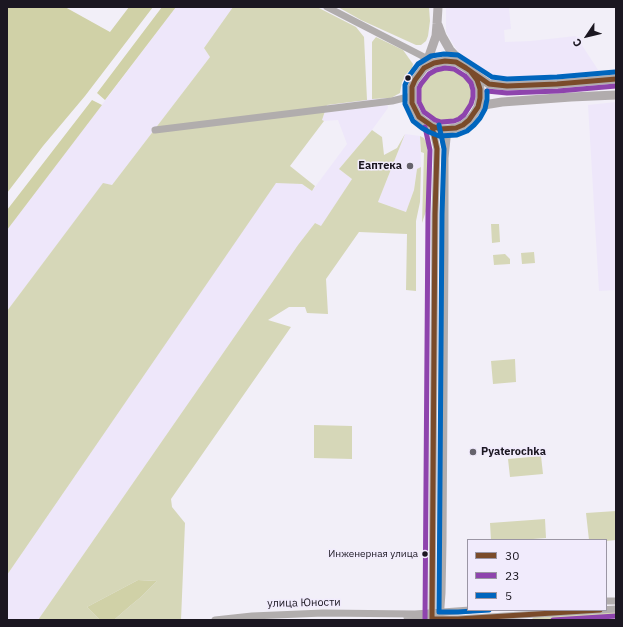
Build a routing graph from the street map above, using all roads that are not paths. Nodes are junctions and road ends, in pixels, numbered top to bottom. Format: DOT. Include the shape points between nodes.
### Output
graph roads {
  1 [pos="328,7"];
  2 [pos="438,7"];
  3 [pos="437,24"];
  4 [pos="428,59"];
  5 [pos="424,68"];
  6 [pos="469,70"];
  7 [pos="616,79"];
  8 [pos="616,95"];
  9 [pos="412,96"];
  10 [pos="478,107"];
  11 [pos="432,126"];
  12 [pos="448,129"];
  13 [pos="154,130"];
  14 [pos="467,611"];
  15 [pos="584,611"];
  16 [pos="432,617"];
  17 [pos="440,617"];
  18 [pos="215,620"];
  1 -- 4 [label="street"];
  2 -- 3 [label="main road"];
  3 -- 4 [label="main road" via="436,36"];
  3 -- 6 [label="main road" via="450,50"];
  4 -- 5 [label="main road"];
  5 -- 6 [label="main road" via="445,61 456,62"];
  5 -- 9 [label="main road" via="415,80"];
  6 -- 7 [label="main road" via="489,84 507,86"];
  6 -- 10 [label="main road" via="480,89"];
  8 -- 10 [label="main road" via="502,102"];
  9 -- 11 [label="main road" via="412,103 419,117"];
  9 -- 13 [label="street" via="392,101"];
  10 -- 12 [label="main road" via="463,125"];
  11 -- 12 [label="main road"];
  11 -- 16 [label="street" via="437,149"];
  12 -- 17 [label="street" via="445,155 443,542"];
  14 -- 17 [label="street, улица Юности"];
  15 -- 17 [label="street, улица Юности" via="458,619"];
  16 -- 17 [label="street, улица Юности"];
  16 -- 18 [label="street, улица Юности" via="415,614 323,613"];
}
